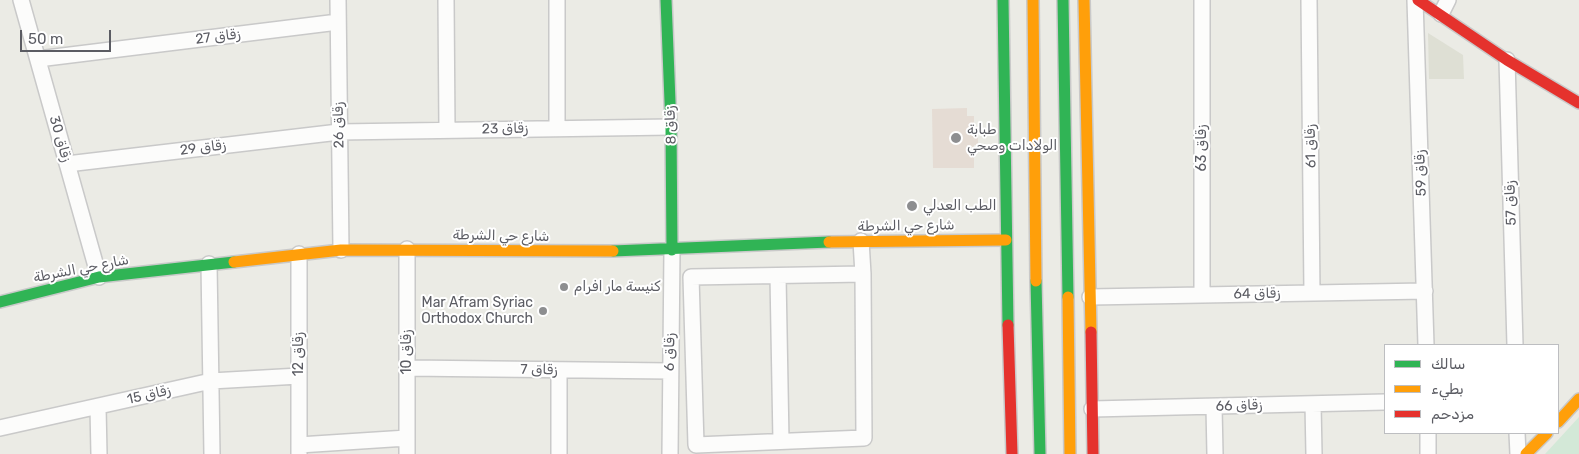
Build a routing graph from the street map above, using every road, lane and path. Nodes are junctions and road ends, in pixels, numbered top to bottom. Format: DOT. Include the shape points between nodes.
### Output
graph roads {
  1 [pos="21,0"];
  2 [pos="338,0"];
  3 [pos="446,0"];
  4 [pos="557,0"];
  5 [pos="666,0"];
  6 [pos="1003,0"];
  7 [pos="1033,0"];
  8 [pos="1063,0"];
  9 [pos="1084,0"];
  10 [pos="1202,0"];
  11 [pos="1309,0"];
  12 [pos="1417,0"];
  13 [pos="1445,7"];
  14 [pos="338,22"];
  15 [pos="38,59"];
  16 [pos="1507,60"];
  17 [pos="1579,103"];
  18 [pos="671,127"];
  19 [pos="557,128"];
  20 [pos="447,130"];
  21 [pos="339,132"];
  22 [pos="67,164"];
  23 [pos="1006,240"];
  24 [pos="861,242"];
  25 [pos="341,250"];
  26 [pos="407,250"];
  27 [pos="672,250"];
  28 [pos="299,254"];
  29 [pos="209,264"];
  30 [pos="863,274"];
  31 [pos="778,276"];
  32 [pos="99,277"];
  33 [pos="1425,291"];
  34 [pos="1312,293"];
  35 [pos="1202,295"];
  36 [pos="1090,297"];
  37 [pos="0,302"];
  38 [pos="1426,344"];
  39 [pos="1515,344"];
  40 [pos="407,368"];
  41 [pos="559,370"];
  42 [pos="670,371"];
  43 [pos="299,376"];
  44 [pos="211,381"];
  45 [pos="1579,399"];
  46 [pos="1384,402"];
  47 [pos="1313,404"];
  48 [pos="98,406"];
  49 [pos="1214,406"];
  50 [pos="1092,409"];
  51 [pos="1559,421"];
  52 [pos="0,428"];
  53 [pos="1428,434"];
  54 [pos="1517,434"];
  55 [pos="1546,434"];
  56 [pos="407,438"];
  57 [pos="781,442"];
  58 [pos="299,450"];
  59 [pos="98,454"];
  60 [pos="212,454"];
  61 [pos="407,454"];
  62 [pos="559,454"];
  63 [pos="670,454"];
  64 [pos="1012,454"];
  65 [pos="1040,454"];
  66 [pos="1070,454"];
  67 [pos="1093,454"];
  68 [pos="1215,454"];
  69 [pos="1314,454"];
  70 [pos="1428,454"];
  71 [pos="1518,454"];
  72 [pos="1526,454"];
  1 -- 15 [label="street, زقاق 30"];
  2 -- 14 [label="street, زقاق 26"];
  3 -- 20 [label="street"];
  4 -- 19 [label="street"];
  5 -- 18 [label="main road, زقاق 8"];
  6 -- 23 [label="main road"];
  7 -- 65 [label="main road"];
  8 -- 66 [label="main road"];
  9 -- 36 [label="main road"];
  10 -- 35 [label="street, زقاق 63"];
  11 -- 34 [label="street, زقاق 61"];
  12 -- 13 [label="main road"];
  12 -- 33 [label="street, زقاق 59"];
  13 -- 16 [label="main road"];
  14 -- 15 [label="street, زقاق 27"];
  14 -- 21 [label="street, زقاق 26"];
  15 -- 22 [label="street, زقاق 30"];
  16 -- 17 [label="main road"];
  16 -- 39 [label="street, زقاق 57"];
  18 -- 19 [label="street, زقاق 23"];
  18 -- 27 [label="main road, زقاق 8"];
  19 -- 20 [label="street, زقاق 23"];
  20 -- 21 [label="street, زقاق 23"];
  21 -- 22 [label="street, زقاق 29"];
  21 -- 25 [label="street, زقاق 26"];
  22 -- 32 [label="street, زقاق 30"];
  23 -- 24 [label="main road, شارع حي الشرطة"];
  23 -- 64 [label="main road"];
  24 -- 27 [label="main road, شارع حي الشرطة"];
  24 -- 30 [label="street"];
  25 -- 26 [label="main road, شارع حي الشرطة"];
  25 -- 28 [label="main road, شارع حي الشرطة"];
  26 -- 27 [label="main road, شارع حي الشرطة"];
  26 -- 40 [label="street, زقاق 10"];
  27 -- 42 [label="street, زقاق 6"];
  28 -- 29 [label="main road, شارع حي الشرطة"];
  28 -- 43 [label="street, زقاق 12"];
  29 -- 32 [label="main road, شارع حي الشرطة"];
  29 -- 44 [label="street"];
  30 -- 31 [label="street"];
  30 -- 57 [label="street" via="864,438"];
  31 -- 57 [label="street"];
  31 -- 57 [label="street" via="691,277 696,445"];
  32 -- 37 [label="main road, شارع حي الشرطة"];
  33 -- 34 [label="street, زقاق 64"];
  33 -- 38 [label="street, زقاق 59"];
  34 -- 35 [label="street, زقاق 64"];
  35 -- 36 [label="street, زقاق 64"];
  36 -- 50 [label="main road"];
  40 -- 41 [label="street, زقاق 7"];
  40 -- 56 [label="street, زقاق 10"];
  41 -- 42 [label="street, زقاق 7"];
  41 -- 62 [label="street"];
  42 -- 63 [label="street, زقاق 6"];
  43 -- 44 [label="street, زقاق 15"];
  43 -- 58 [label="street, زقاق 12"];
  44 -- 48 [label="street, زقاق 15"];
  44 -- 60 [label="street"];
  45 -- 51 [label="main road"];
  46 -- 47 [label="street, زقاق 66"];
  47 -- 49 [label="street, زقاق 66"];
  47 -- 69 [label="street"];
  48 -- 52 [label="street, زقاق 15"];
  48 -- 59 [label="street"];
  49 -- 50 [label="street, زقاق 66"];
  49 -- 68 [label="street"];
  50 -- 67 [label="main road"];
  53 -- 70 [label="street"];
  54 -- 71 [label="street"];
  55 -- 72 [label="main road"];
  56 -- 58 [label="street"];
  56 -- 61 [label="street, زقاق 10"];
}
